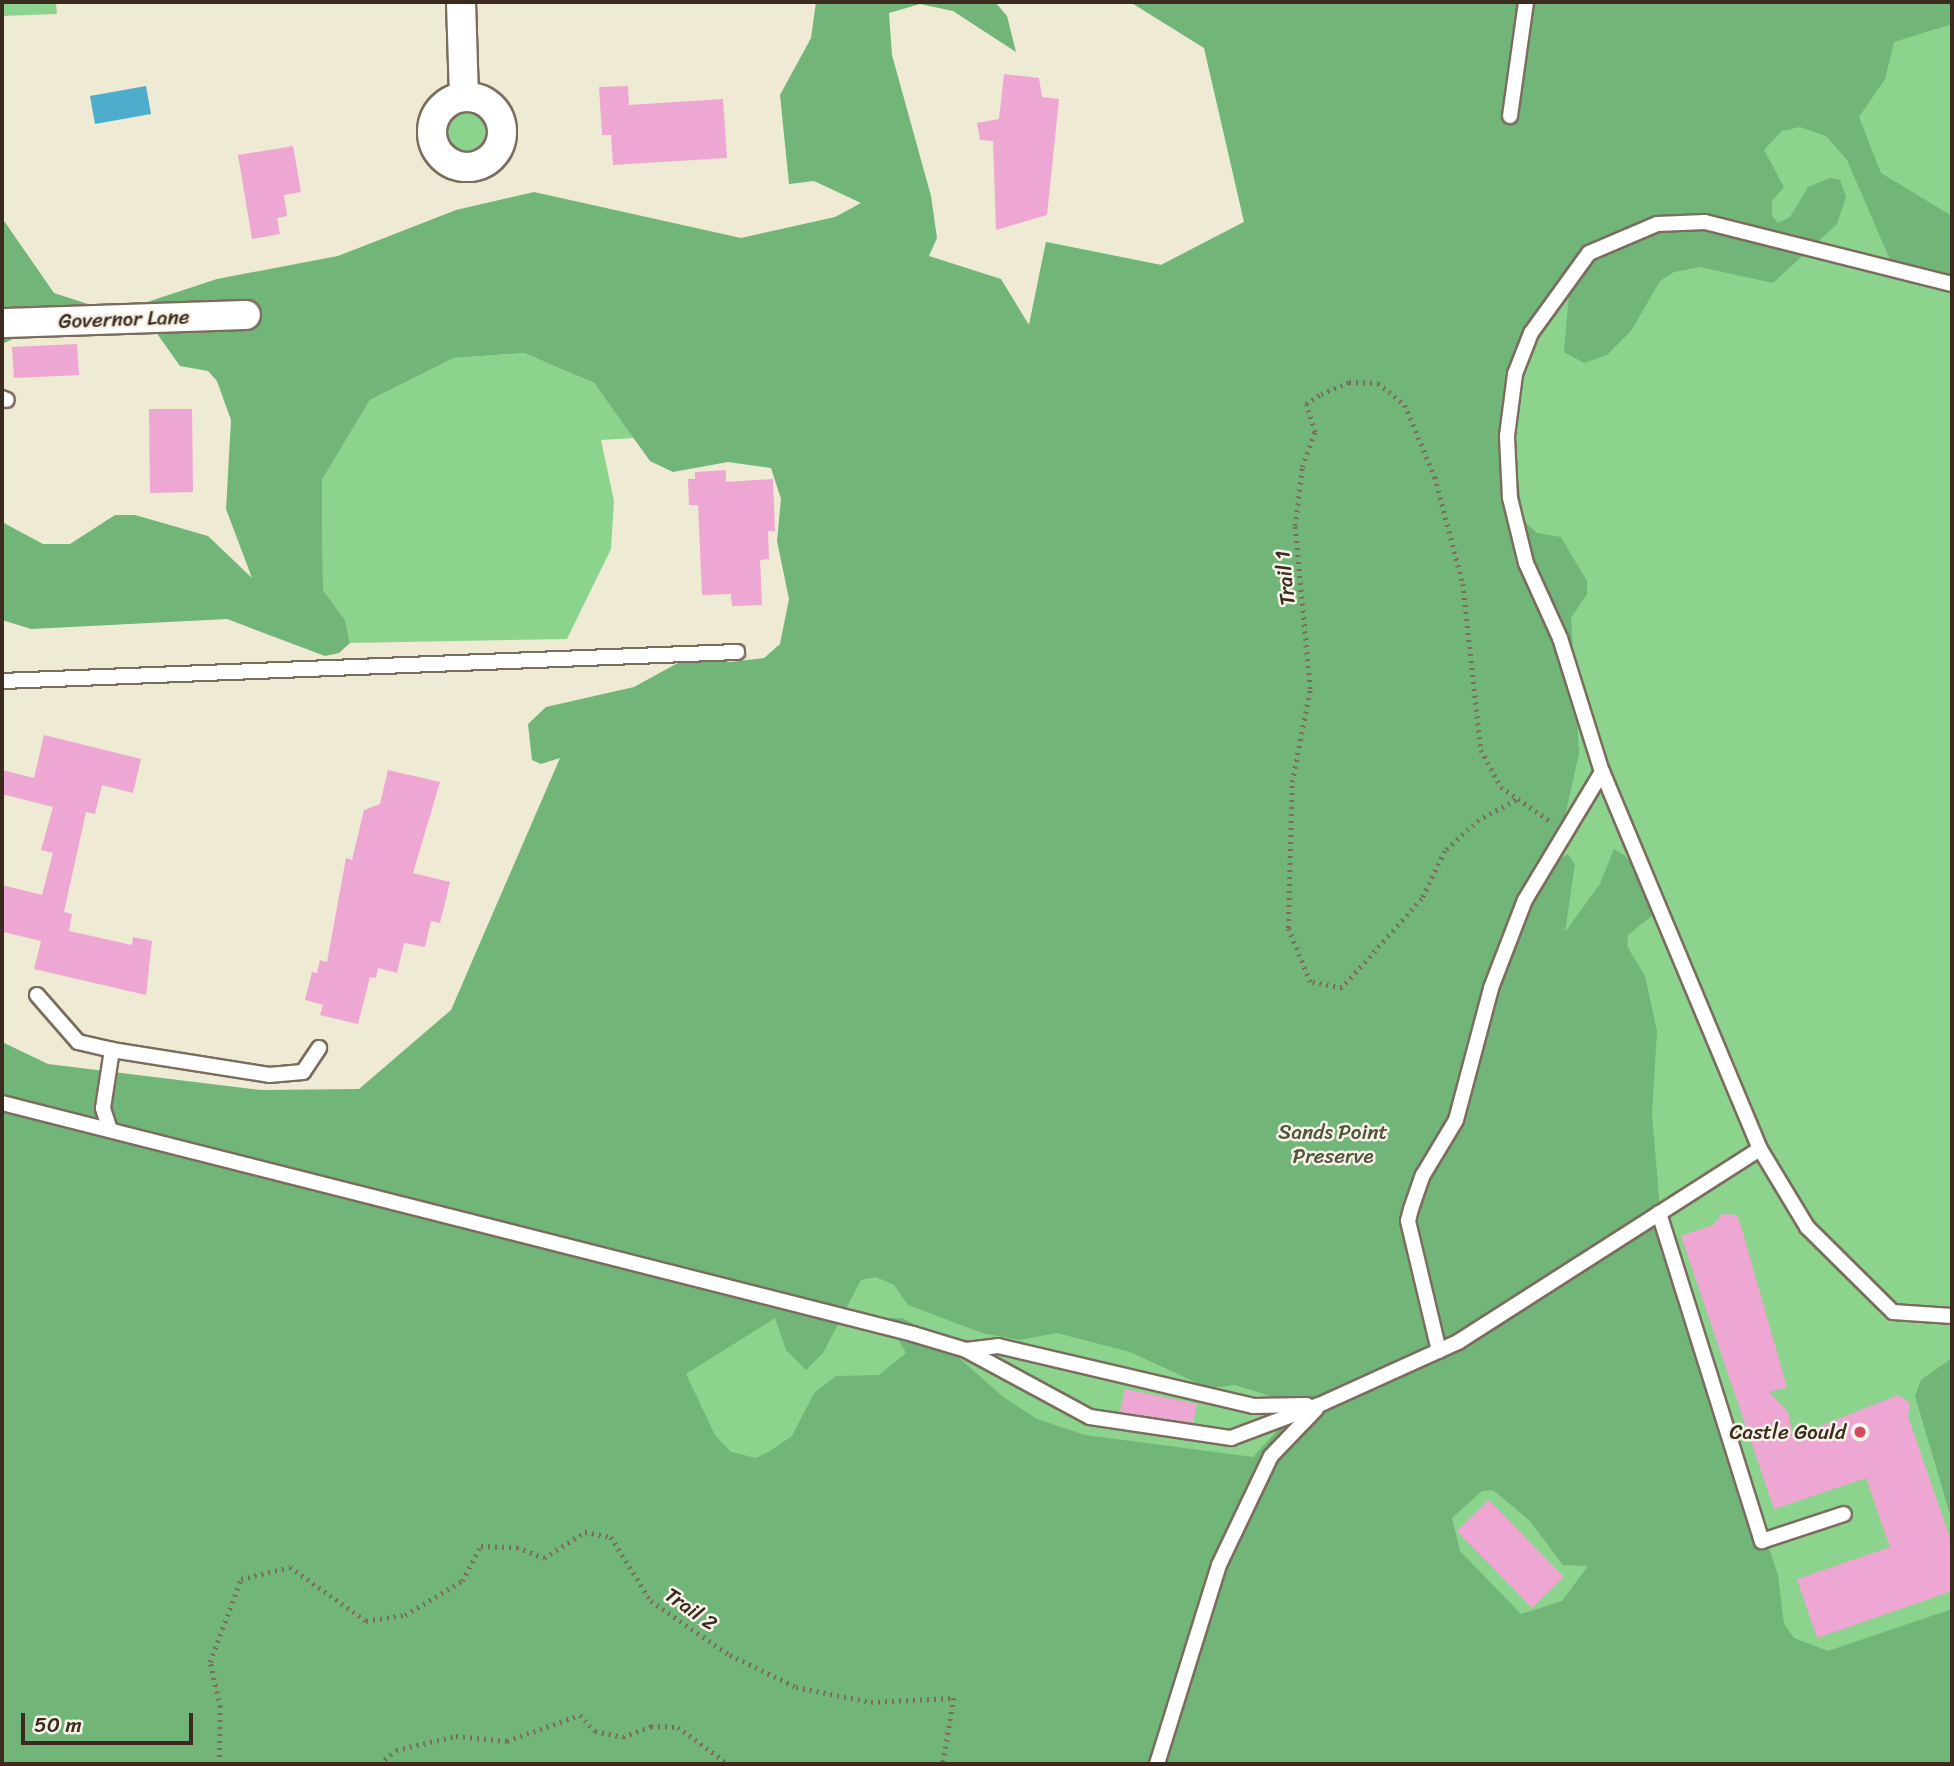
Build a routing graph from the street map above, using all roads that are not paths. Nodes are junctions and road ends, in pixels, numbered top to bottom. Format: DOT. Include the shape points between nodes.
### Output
graph roads {
  1 [pos="461,2"];
  2 [pos="1526,2"];
  3 [pos="464,96"];
  4 [pos="1510,116"];
  5 [pos="1952,284"];
  6 [pos="246,315"];
  7 [pos="2,323"];
  8 [pos="737,652"];
  9 [pos="2,681"];
  10 [pos="1602,772"];
  11 [pos="37,995"];
  12 [pos="319,1048"];
  13 [pos="112,1050"];
  14 [pos="2,1103"];
  15 [pos="110,1130"];
  16 [pos="1760,1149"];
  17 [pos="1659,1213"];
  18 [pos="1952,1316"];
  19 [pos="966,1350"];
  20 [pos="1438,1351"];
  21 [pos="1319,1405"];
  22 [pos="1844,1514"];
  23 [pos="1157,1764"];
  1 -- 3 [label="street"];
  2 -- 4 [label="lane"];
  5 -- 10 [label="lane" via="1705,222 1657,224 1620,237 1589,253 1562,285 1531,333 1515,374 1507,436 1510,498 1526,563 1560,638"];
  6 -- 7 [label="street, Governor Lane"];
  8 -- 9 [label="lane"];
  10 -- 16 [label="lane"];
  10 -- 20 [label="lane" via="1525,901 1491,988 1460,1111 1411,1209 1408,1222"];
  11 -- 13 [label="lane" via="78,1042"];
  12 -- 13 [label="lane" via="303,1072 278,1075"];
  13 -- 15 [label="lane" via="103,1108"];
  14 -- 15 [label="lane"];
  15 -- 19 [label="lane"];
  16 -- 17 [label="lane"];
  16 -- 18 [label="lane" via="1807,1227 1894,1312"];
  17 -- 20 [label="lane"];
  17 -- 22 [label="lane" via="1762,1541"];
  19 -- 21 [label="lane" via="998,1346 1253,1406"];
  19 -- 21 [label="lane" via="1090,1417 1231,1438"];
  20 -- 21 [label="lane"];
  21 -- 23 [label="lane" via="1271,1456 1219,1565"];
}
